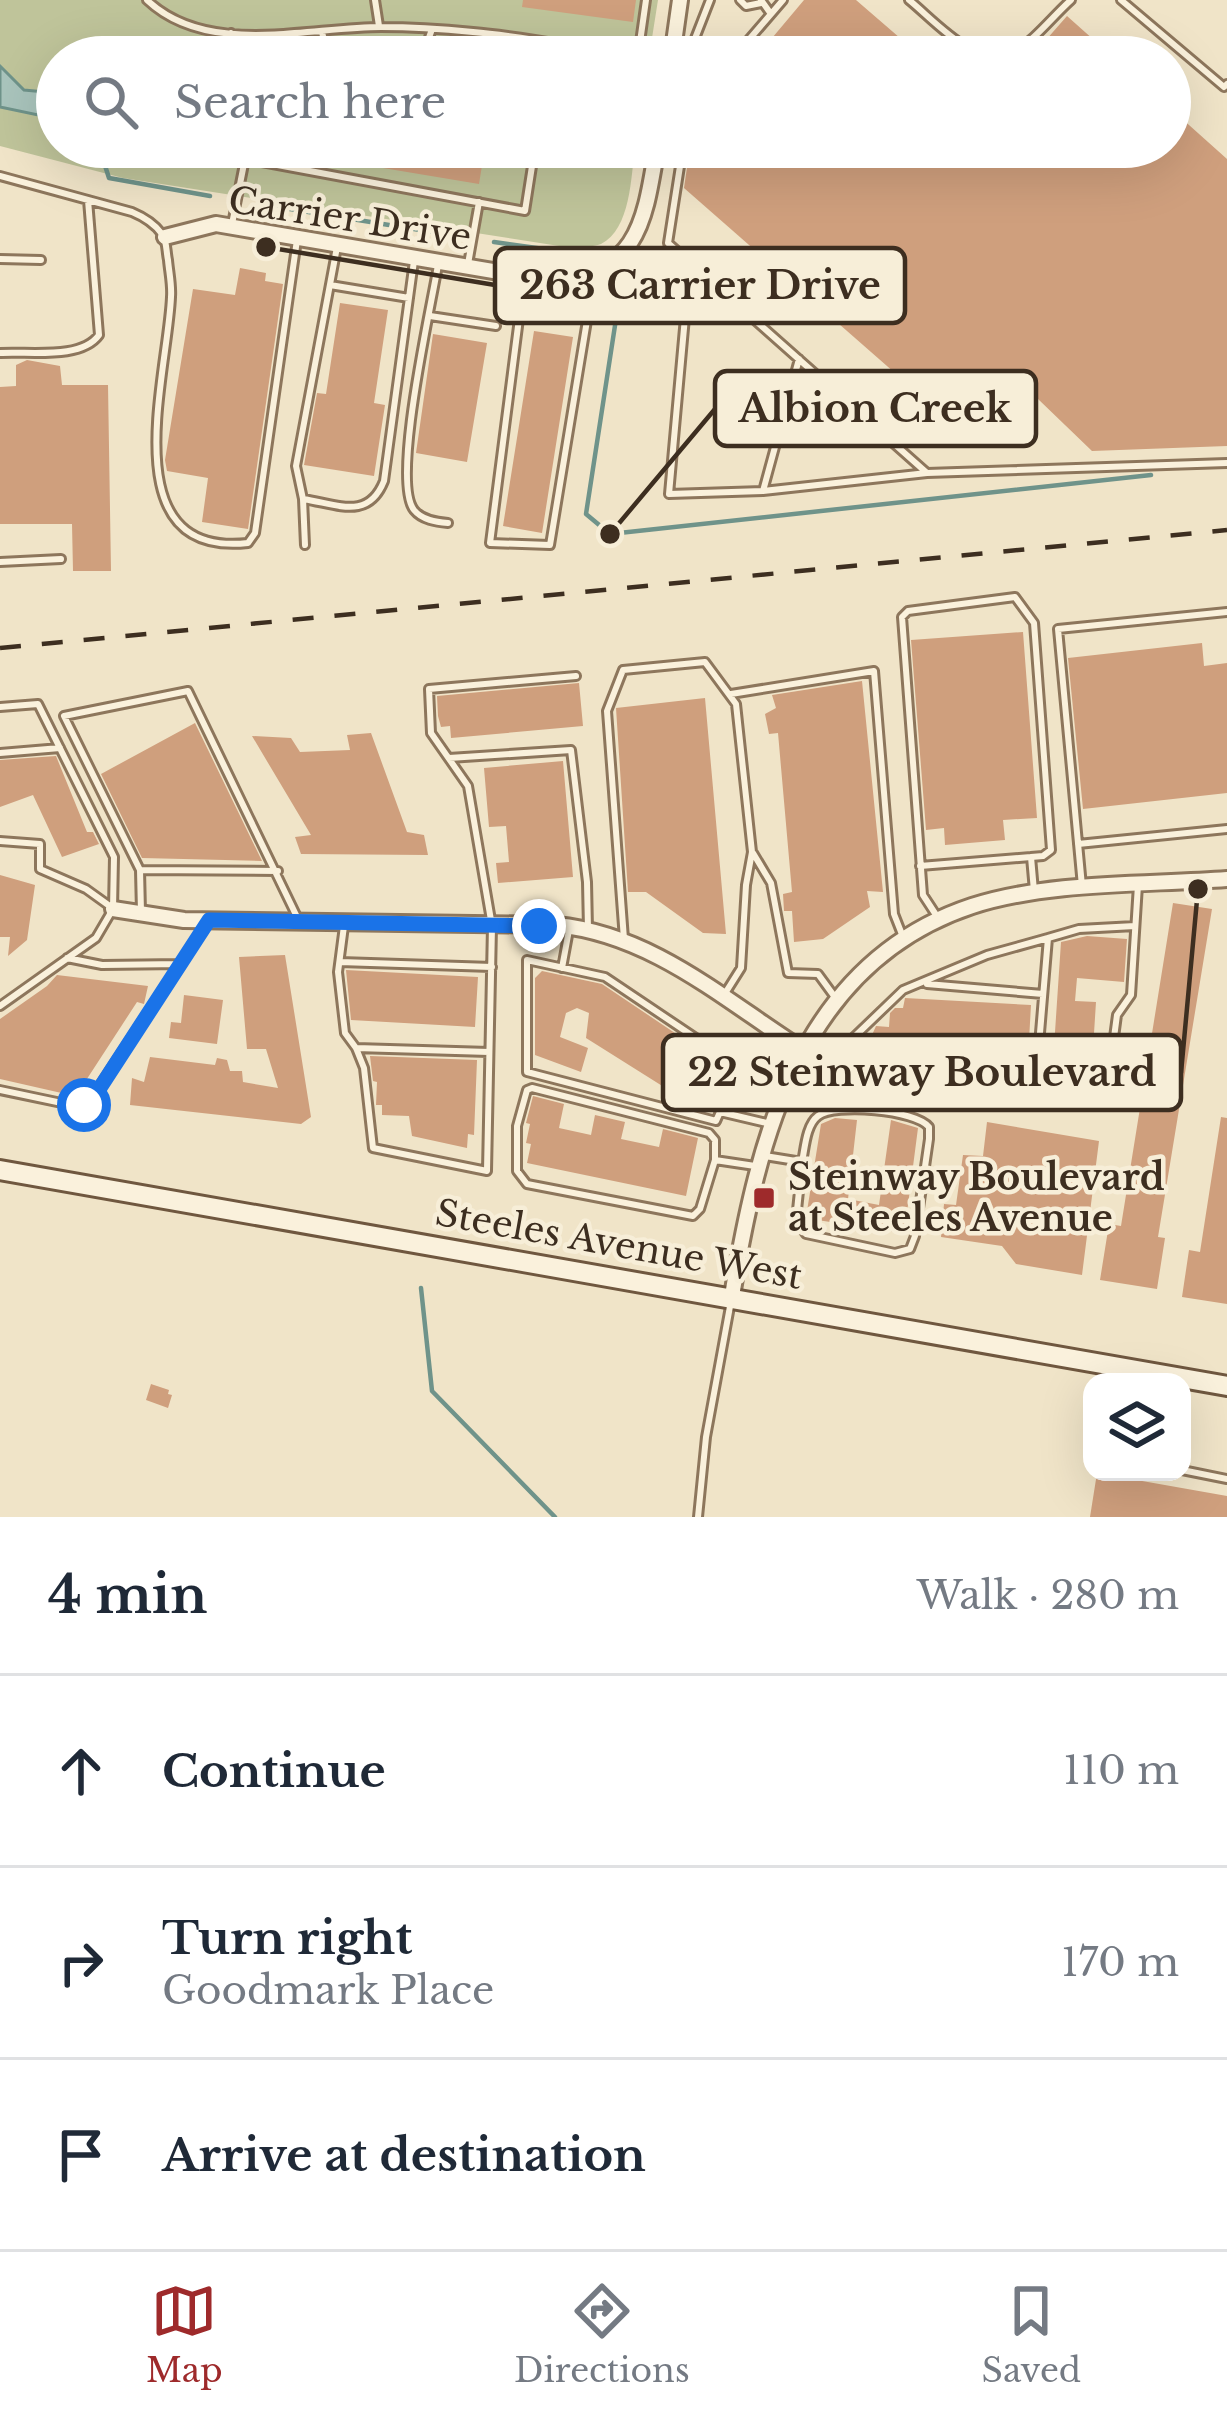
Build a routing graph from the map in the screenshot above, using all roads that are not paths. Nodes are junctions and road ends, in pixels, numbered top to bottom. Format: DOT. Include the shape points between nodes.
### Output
graph roads {
  1 [pos="147,0"];
  2 [pos="375,0"];
  3 [pos="646,0"];
  4 [pos="680,0"];
  5 [pos="710,0"];
  6 [pos="740,0"];
  7 [pos="783,0"];
  8 [pos="910,0"];
  9 [pos="1071,0"];
  10 [pos="1121,0"];
  11 [pos="761,2"];
  12 [pos="771,14"];
  13 [pos="380,27"];
  14 [pos="322,32"];
  15 [pos="431,32"];
  16 [pos="231,33"];
  17 [pos="230,36"];
  18 [pos="323,36"];
  19 [pos="430,36"];
  20 [pos="499,36"];
  21 [pos="641,36"];
  22 [pos="675,36"];
  23 [pos="696,36"];
  24 [pos="752,36"];
  25 [pos="953,36"];
  26 [pos="1032,36"];
  27 [pos="1164,36"];
  28 [pos="1191,59"];
  29 [pos="1227,83"];
  30 [pos="243,168"];
  31 [pos="294,168"];
  32 [pos="532,168"];
  33 [pos="652,168"];
  34 [pos="680,168"];
  35 [pos="0,176"];
  36 [pos="88,200"];
  37 [pos="478,202"];
  38 [pos="231,227"];
  39 [pos="165,237"];
  40 [pos="297,238"];
  41 [pos="338,245"];
  42 [pos="414,258"];
  43 [pos="0,259"];
  44 [pos="41,260"];
  45 [pos="439,262"];
  46 [pos="690,262"];
  47 [pos="468,267"];
  48 [pos="595,272"];
  49 [pos="525,276"];
  50 [pos="330,285"];
  51 [pos="409,298"];
  52 [pos="430,316"];
  53 [pos="496,326"];
  54 [pos="0,352"];
  55 [pos="799,359"];
  56 [pos="1227,463"];
  57 [pos="927,473"];
  58 [pos="763,491"];
  59 [pos="303,500"];
  60 [pos="448,524"];
  61 [pos="305,544"];
  62 [pos="61,559"];
  63 [pos="0,562"];
  64 [pos="1227,612"];
  65 [pos="576,676"];
  66 [pos="730,695"];
  67 [pos="0,707"];
  68 [pos="60,748"];
  69 [pos="0,754"];
  70 [pos="449,758"];
  71 [pos="1227,829"];
  72 [pos="0,841"];
  73 [pos="1078,844"];
  74 [pos="752,852"];
  75 [pos="1030,857"];
  76 [pos="920,866"];
  77 [pos="140,870"];
  78 [pos="278,871"];
  79 [pos="1227,880"];
  80 [pos="1138,885"];
  81 [pos="1082,889"];
  82 [pos="1035,895"];
  83 [pos="113,909"];
  84 [pos="141,913"];
  85 [pos="209,920"];
  86 [pos="300,922"];
  87 [pos="940,922"];
  88 [pos="344,923"];
  89 [pos="492,926"];
  90 [pos="1135,926"];
  91 [pos="569,927"];
  92 [pos="588,929"];
  93 [pos="1048,938"];
  94 [pos="624,939"];
  95 [pos="904,940"];
  96 [pos="68,958"];
  97 [pos="340,962"];
  98 [pos="181,964"];
  99 [pos="492,967"];
  100 [pos="562,968"];
  101 [pos="921,983"];
  102 [pos="1043,994"];
  103 [pos="723,997"];
  104 [pos="837,1000"];
  105 [pos="0,1006"];
  106 [pos="356,1048"];
  107 [pos="802,1049"];
  108 [pos="489,1052"];
  109 [pos="825,1066"];
  110 [pos="0,1090"];
  111 [pos="1035,1091"];
  112 [pos="720,1112"];
  113 [pos="771,1124"];
  114 [pos="715,1160"];
  115 [pos="760,1161"];
  116 [pos="802,1162"];
  117 [pos="0,1170"];
  118 [pos="732,1296"];
  119 [pos="1227,1386"];
  120 [pos="1191,1472"];
  121 [pos="1227,1479"];
  122 [pos="698,1517"];
  1 -- 16 [label="lane" via="189,26"];
  2 -- 13 [label="lane"];
  3 -- 21 [label="lane"];
  4 -- 22 [label="street"];
  5 -- 23 [label="lane"];
  6 -- 11 [label="lane"];
  7 -- 12 [label="lane"];
  8 -- 25 [label="lane"];
  9 -- 26 [label="lane"];
  10 -- 27 [label="lane"];
  11 -- 12 [label="lane"];
  12 -- 24 [label="lane"];
  13 -- 14 [label="lane"];
  13 -- 15 [label="lane"];
  14 -- 16 [label="lane"];
  14 -- 18 [label="lane"];
  15 -- 19 [label="lane"];
  15 -- 20 [label="lane"];
  16 -- 17 [label="lane"];
  28 -- 29 [label="lane"];
  30 -- 38 [label="lane"];
  31 -- 37 [label="lane"];
  32 -- 37 [label="lane" via="525,211"];
  33 -- 48 [label="street" via="638,233"];
  34 -- 46 [label="lane" via="668,242"];
  35 -- 36 [label="lane"];
  36 -- 39 [label="lane" via="149,220"];
  36 -- 54 [label="lane" via="99,335 81,350"];
  37 -- 47 [label="lane"];
  38 -- 39 [label="street, Carrier Drive"];
  38 -- 40 [label="street, Carrier Drive"];
  39 -- 40 [label="lane" via="172,293 155,468 180,524 230,545 248,543 258,518"];
  40 -- 41 [label="street, Carrier Drive"];
  41 -- 42 [label="street, Carrier Drive"];
  41 -- 50 [label="lane"];
  42 -- 45 [label="street, Carrier Drive"];
  42 -- 51 [label="lane"];
  43 -- 44 [label="lane"];
  45 -- 47 [label="street, Carrier Drive"];
  45 -- 52 [label="lane"];
  46 -- 55 [label="lane"];
  46 -- 58 [label="lane" via="669,494"];
  47 -- 49 [label="street, Carrier Drive"];
  48 -- 49 [label="street, Carrier Drive"];
  48 -- 49 [label="lane" via="550,545 490,543"];
  50 -- 51 [label="lane"];
  50 -- 59 [label="lane" via="296,466"];
  51 -- 59 [label="lane" via="378,497 357,507"];
  52 -- 53 [label="lane"];
  52 -- 60 [label="lane" via="405,460 407,494 414,511"];
  55 -- 57 [label="lane"];
  55 -- 58 [label="lane"];
  56 -- 57 [label="lane"];
  57 -- 58 [label="lane"];
  59 -- 61 [label="lane"];
  62 -- 63 [label="lane"];
  64 -- 73 [label="lane" via="1058,628"];
  65 -- 70 [label="lane" via="429,689 431,733"];
  66 -- 74 [label="lane"];
  66 -- 94 [label="lane" via="705,662 623,670 607,711"];
  66 -- 95 [label="lane" via="874,671 894,914"];
  67 -- 68 [label="lane" via="38,704"];
  68 -- 69 [label="lane"];
  68 -- 83 [label="lane" via="114,857"];
  70 -- 89 [label="lane" via="468,786"];
  70 -- 92 [label="lane" via="571,750"];
  71 -- 73 [label="lane"];
  72 -- 83 [label="lane" via="40,844 40,869"];
  73 -- 81 [label="lane"];
  74 -- 103 [label="lane" via="741,968"];
  74 -- 104 [label="lane" via="771,883 788,973 818,974"];
  75 -- 76 [label="lane"];
  75 -- 76 [label="lane" via="1051,850 1034,623 1016,597 902,617"];
  75 -- 82 [label="lane"];
  76 -- 87 [label="lane" via="922,895"];
  77 -- 78 [label="lane"];
  77 -- 78 [label="lane" via="64,716 188,691"];
  77 -- 84 [label="lane"];
  78 -- 86 [label="lane"];
  79 -- 80 [label="street"];
  80 -- 81 [label="street"];
  80 -- 90 [label="lane"];
  81 -- 82 [label="street"];
  82 -- 87 [label="street"];
  83 -- 84 [label="street"];
  83 -- 96 [label="lane" via="95,938"];
  84 -- 85 [label="street"];
  85 -- 86 [label="street"];
  85 -- 98 [label="lane"];
  86 -- 88 [label="street"];
  87 -- 95 [label="street"];
  88 -- 89 [label="street"];
  88 -- 97 [label="lane"];
  89 -- 91 [label="street"];
  89 -- 99 [label="lane"];
  90 -- 93 [label="lane"];
  90 -- 111 [label="lane" via="1131,994 1117,1016 1106,1097"];
  91 -- 92 [label="street"];
  91 -- 100 [label="lane"];
  92 -- 94 [label="street"];
  93 -- 101 [label="lane"];
  93 -- 102 [label="lane"];
  94 -- 103 [label="street"];
  95 -- 104 [label="street"];
  96 -- 98 [label="lane"];
  96 -- 105 [label="lane"];
  97 -- 99 [label="lane"];
  97 -- 106 [label="lane" via="345,1033"];
  98 -- 110 [label="lane" via="89,1102"];
  99 -- 108 [label="lane"];
  100 -- 112 [label="lane" via="604,977 736,1065"];
  100 -- 112 [label="lane" via="527,961 527,1072 716,1121"];
  101 -- 102 [label="lane"];
  101 -- 109 [label="lane" via="879,1010"];
  102 -- 111 [label="lane"];
  103 -- 107 [label="street"];
  104 -- 107 [label="street"];
  106 -- 108 [label="lane"];
  106 -- 108 [label="lane" via="373,1148 487,1171"];
  107 -- 109 [label="lane"];
  107 -- 113 [label="street"];
  109 -- 111 [label="lane" via="833,1085"];
  112 -- 113 [label="lane"];
  113 -- 115 [label="street"];
  114 -- 114 [label="lane" via="693,1216 526,1184 517,1171 520,1106 532,1088 709,1133"];
  114 -- 115 [label="lane"];
  115 -- 116 [label="lane"];
  115 -- 118 [label="street"];
  116 -- 116 [label="lane" via="798,1228 895,1253 910,1249 929,1139 923,1119 820,1114"];
  117 -- 118 [label="main road, Steeles Avenue West"];
  118 -- 119 [label="main road, Steeles Avenue West"];
  118 -- 122 [label="lane"];
  120 -- 121 [label="lane"];
}
